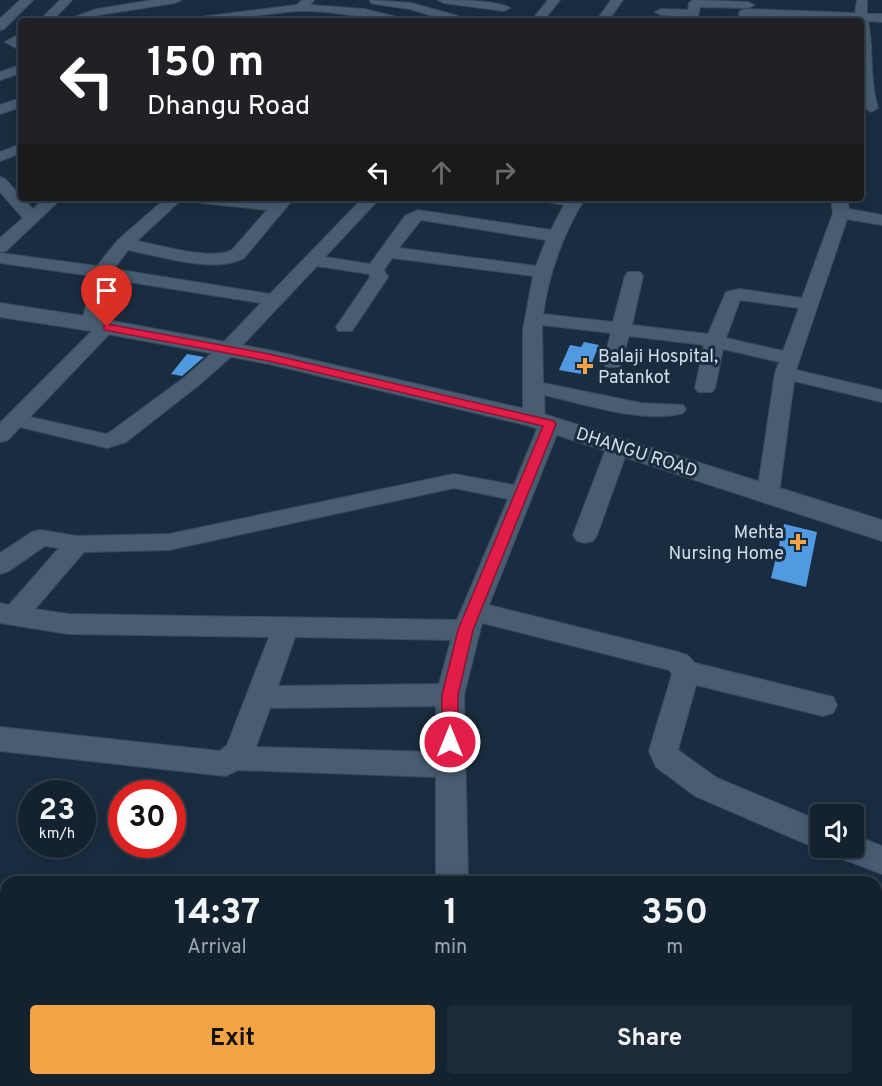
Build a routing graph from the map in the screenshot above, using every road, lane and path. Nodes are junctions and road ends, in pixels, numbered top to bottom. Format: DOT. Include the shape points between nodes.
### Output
graph roads {
  1 [pos="27,0"];
  2 [pos="66,0"];
  3 [pos="109,0"];
  4 [pos="175,0"];
  5 [pos="348,0"];
  6 [pos="365,0"];
  7 [pos="444,0"];
  8 [pos="554,0"];
  9 [pos="617,0"];
  10 [pos="862,0"];
  11 [pos="304,4"];
  12 [pos="508,4"];
  13 [pos="334,9"];
  14 [pos="747,9"];
  15 [pos="660,11"];
  16 [pos="97,12"];
  17 [pos="861,16"];
  18 [pos="692,17"];
  19 [pos="48,18"];
  20 [pos="78,18"];
  21 [pos="222,18"];
  22 [pos="389,18"];
  23 [pos="453,18"];
  24 [pos="495,18"];
  25 [pos="539,18"];
  26 [pos="604,18"];
  27 [pos="882,18"];
  28 [pos="0,28"];
  29 [pos="864,32"];
  30 [pos="13,42"];
  31 [pos="18,70"];
  32 [pos="0,76"];
  33 [pos="18,96"];
  34 [pos="871,108"];
  35 [pos="0,110"];
  36 [pos="18,149"];
  37 [pos="0,157"];
  38 [pos="0,182"];
  39 [pos="51,201"];
  40 [pos="172,201"];
  41 [pos="262,201"];
  42 [pos="369,201"];
  43 [pos="575,201"];
  44 [pos="282,202"];
  45 [pos="840,205"];
  46 [pos="32,218"];
  47 [pos="882,220"];
  48 [pos="556,236"];
  49 [pos="124,244"];
  50 [pos="0,247"];
  51 [pos="386,252"];
  52 [pos="0,258"];
  53 [pos="208,259"];
  54 [pos="312,260"];
  55 [pos="375,270"];
  56 [pos="102,272"];
  57 [pos="543,272"];
  58 [pos="634,276"];
  59 [pos="180,285"];
  60 [pos="275,300"];
  61 [pos="809,304"];
  62 [pos="1,312"];
  63 [pos="533,318"];
  64 [pos="99,326"];
  65 [pos="345,327"];
  66 [pos="623,330"];
  67 [pos="714,341"];
  68 [pos="228,350"];
  69 [pos="613,363"];
  70 [pos="788,366"];
  71 [pos="534,387"];
  72 [pos="705,388"];
  73 [pos="882,396"];
  74 [pos="676,409"];
  75 [pos="16,420"];
  76 [pos="542,421"];
  77 [pos="0,435"];
  78 [pos="618,446"];
  79 [pos="522,494"];
  80 [pos="768,494"];
  81 [pos="882,531"];
  82 [pos="585,535"];
  83 [pos="77,544"];
  84 [pos="0,565"];
  85 [pos="8,614"];
  86 [pos="470,621"];
  87 [pos="285,629"];
  88 [pos="686,672"];
  89 [pos="450,695"];
  90 [pos="260,697"];
  91 [pos="823,705"];
  92 [pos="0,739"];
  93 [pos="233,758"];
  94 [pos="450,765"];
  95 [pos="810,831"];
  96 [pos="864,853"];
  97 [pos="882,861"];
  98 [pos="452,876"];
  1 -- 28 [label="street"];
  2 -- 19 [label="street"];
  3 -- 16 [label="street"];
  4 -- 16 [label="street"];
  5 -- 13 [label="street"];
  6 -- 23 [label="street" via="411,6"];
  7 -- 12 [label="street"];
  8 -- 25 [label="street"];
  9 -- 26 [label="street"];
  10 -- 17 [label="street"];
  11 -- 13 [label="street"];
  11 -- 21 [label="street"];
  12 -- 24 [label="street"];
  13 -- 22 [label="street"];
  14 -- 17 [label="street" via="790,8"];
  14 -- 18 [label="street" via="695,3"];
  15 -- 18 [label="street"];
  16 -- 20 [label="street"];
  17 -- 27 [label="street"];
  28 -- 30 [label="street"];
  29 -- 34 [label="street" via="865,88"];
  31 -- 32 [label="street"];
  33 -- 35 [label="street"];
  36 -- 37 [label="street"];
  38 -- 46 [label="street"];
  39 -- 46 [label="street"];
  40 -- 49 [label="street"];
  41 -- 44 [label="street"];
  42 -- 54 [label="street"];
  43 -- 48 [label="street"];
  44 -- 53 [label="street" via="233,258"];
  45 -- 47 [label="street"];
  45 -- 61 [label="street"];
  46 -- 50 [label="street"];
  48 -- 51 [label="street" via="418,215"];
  48 -- 57 [label="street"];
  49 -- 53 [label="street"];
  49 -- 56 [label="street"];
  51 -- 55 [label="street"];
  51 -- 57 [label="street"];
  52 -- 56 [label="street"];
  53 -- 59 [label="street"];
  54 -- 55 [label="street"];
  54 -- 60 [label="street"];
  55 -- 65 [label="street" via="379,277"];
  56 -- 59 [label="street"];
  56 -- 64 [label="street"];
  57 -- 63 [label="street"];
  58 -- 66 [label="street"];
  59 -- 60 [label="street"];
  60 -- 68 [label="street"];
  61 -- 67 [label="street" via="735,294"];
  61 -- 70 [label="street"];
  62 -- 64 [label="street, DHANGU ROAD"];
  63 -- 66 [label="street"];
  63 -- 71 [label="street"];
  64 -- 68 [label="street, DHANGU ROAD"];
  64 -- 75 [label="street"];
  66 -- 67 [label="street"];
  66 -- 69 [label="street"];
  67 -- 70 [label="street"];
  67 -- 72 [label="street"];
  68 -- 75 [label="street" via="115,439 107,441"];
  68 -- 76 [label="street, DHANGU ROAD"];
  70 -- 73 [label="street"];
  70 -- 80 [label="street"];
  71 -- 74 [label="street" via="641,409"];
  71 -- 76 [label="street"];
  75 -- 77 [label="street"];
  76 -- 78 [label="street, DHANGU ROAD"];
  76 -- 79 [label="street"];
  78 -- 80 [label="street, DHANGU ROAD"];
  78 -- 82 [label="street"];
  79 -- 83 [label="street" via="454,481 170,542"];
  79 -- 86 [label="street"];
  80 -- 81 [label="street, DHANGU ROAD"];
  83 -- 84 [label="street" via="40,538"];
  83 -- 85 [label="street"];
  85 -- 87 [label="street" via="68,624"];
  86 -- 87 [label="street"];
  86 -- 88 [label="street" via="678,662"];
  86 -- 89 [label="street"];
  87 -- 90 [label="street"];
  88 -- 91 [label="street"];
  88 -- 95 [label="street" via="663,751 666,758 706,787"];
  89 -- 90 [label="street"];
  89 -- 94 [label="street"];
  90 -- 93 [label="street" via="239,753"];
  92 -- 93 [label="street" via="217,764"];
  93 -- 94 [label="street"];
  94 -- 98 [label="street"];
  96 -- 97 [label="street"];
}
